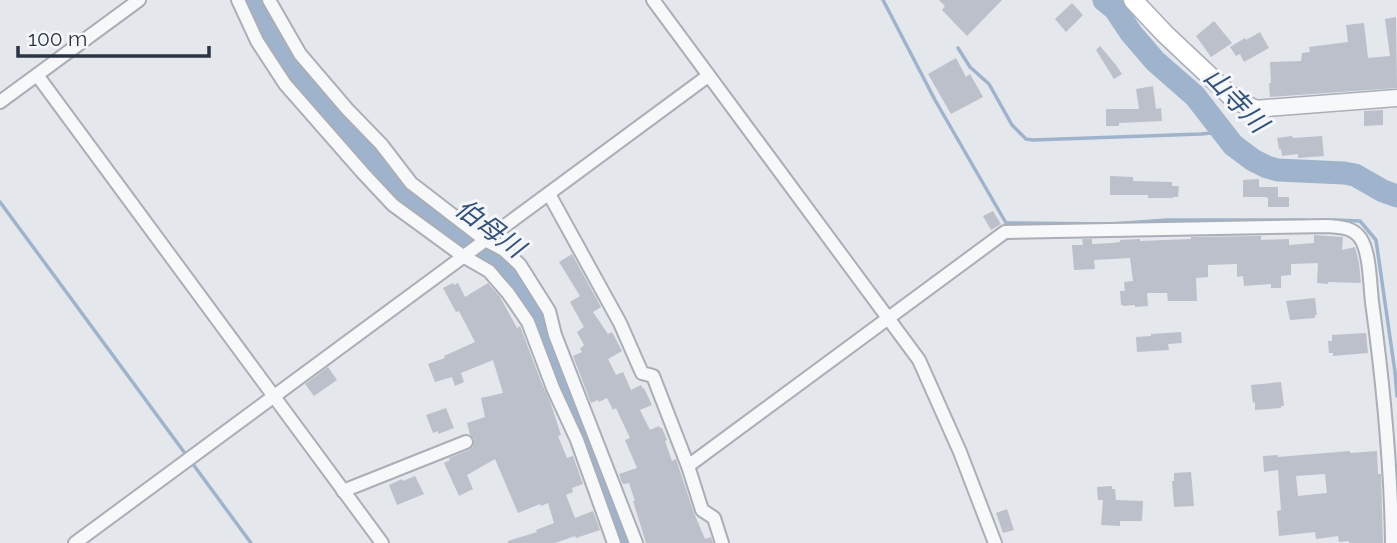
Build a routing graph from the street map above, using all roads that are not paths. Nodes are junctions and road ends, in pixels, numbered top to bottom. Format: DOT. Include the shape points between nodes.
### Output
graph roads {
  1 [pos="139,0"];
  2 [pos="237,0"];
  3 [pos="269,0"];
  4 [pos="653,0"];
  5 [pos="1133,0"];
  6 [pos="37,75"];
  7 [pos="708,76"];
  8 [pos="1397,98"];
  9 [pos="0,102"];
  10 [pos="1254,109"];
  11 [pos="549,194"];
  12 [pos="483,242"];
  13 [pos="466,254"];
  14 [pos="888,319"];
  15 [pos="274,397"];
  16 [pos="581,401"];
  17 [pos="563,409"];
  18 [pos="466,442"];
  19 [pos="688,466"];
  20 [pos="343,491"];
  21 [pos="75,543"];
  22 [pos="383,543"];
  23 [pos="614,543"];
  24 [pos="636,543"];
  25 [pos="722,543"];
  26 [pos="995,543"];
  27 [pos="1392,543"];
  1 -- 6 [label="street"];
  2 -- 13 [label="street" via="285,84 363,173 393,205"];
  3 -- 12 [label="street" via="300,54 411,183"];
  4 -- 7 [label="street"];
  5 -- 10 [label="main road" via="1234,99"];
  6 -- 9 [label="street"];
  6 -- 15 [label="street"];
  7 -- 11 [label="street"];
  7 -- 14 [label="street"];
  8 -- 10 [label="street"];
  11 -- 12 [label="street"];
  11 -- 19 [label="street" via="620,323 642,373 653,376"];
  12 -- 13 [label="street"];
  12 -- 16 [label="street" via="504,250 533,284 549,311"];
  13 -- 15 [label="street"];
  13 -- 17 [label="street" via="489,271 528,322"];
  14 -- 19 [label="street"];
  14 -- 26 [label="street" via="919,360"];
  14 -- 27 [label="street" via="1005,232 1349,228 1363,243 1371,295 1388,442"];
  15 -- 20 [label="street"];
  15 -- 21 [label="street"];
  16 -- 17 [label="street"];
  16 -- 24 [label="street"];
  17 -- 23 [label="street"];
  18 -- 20 [label="street"];
  19 -- 25 [label="street" via="702,510 714,518"];
  20 -- 22 [label="street"];
}
